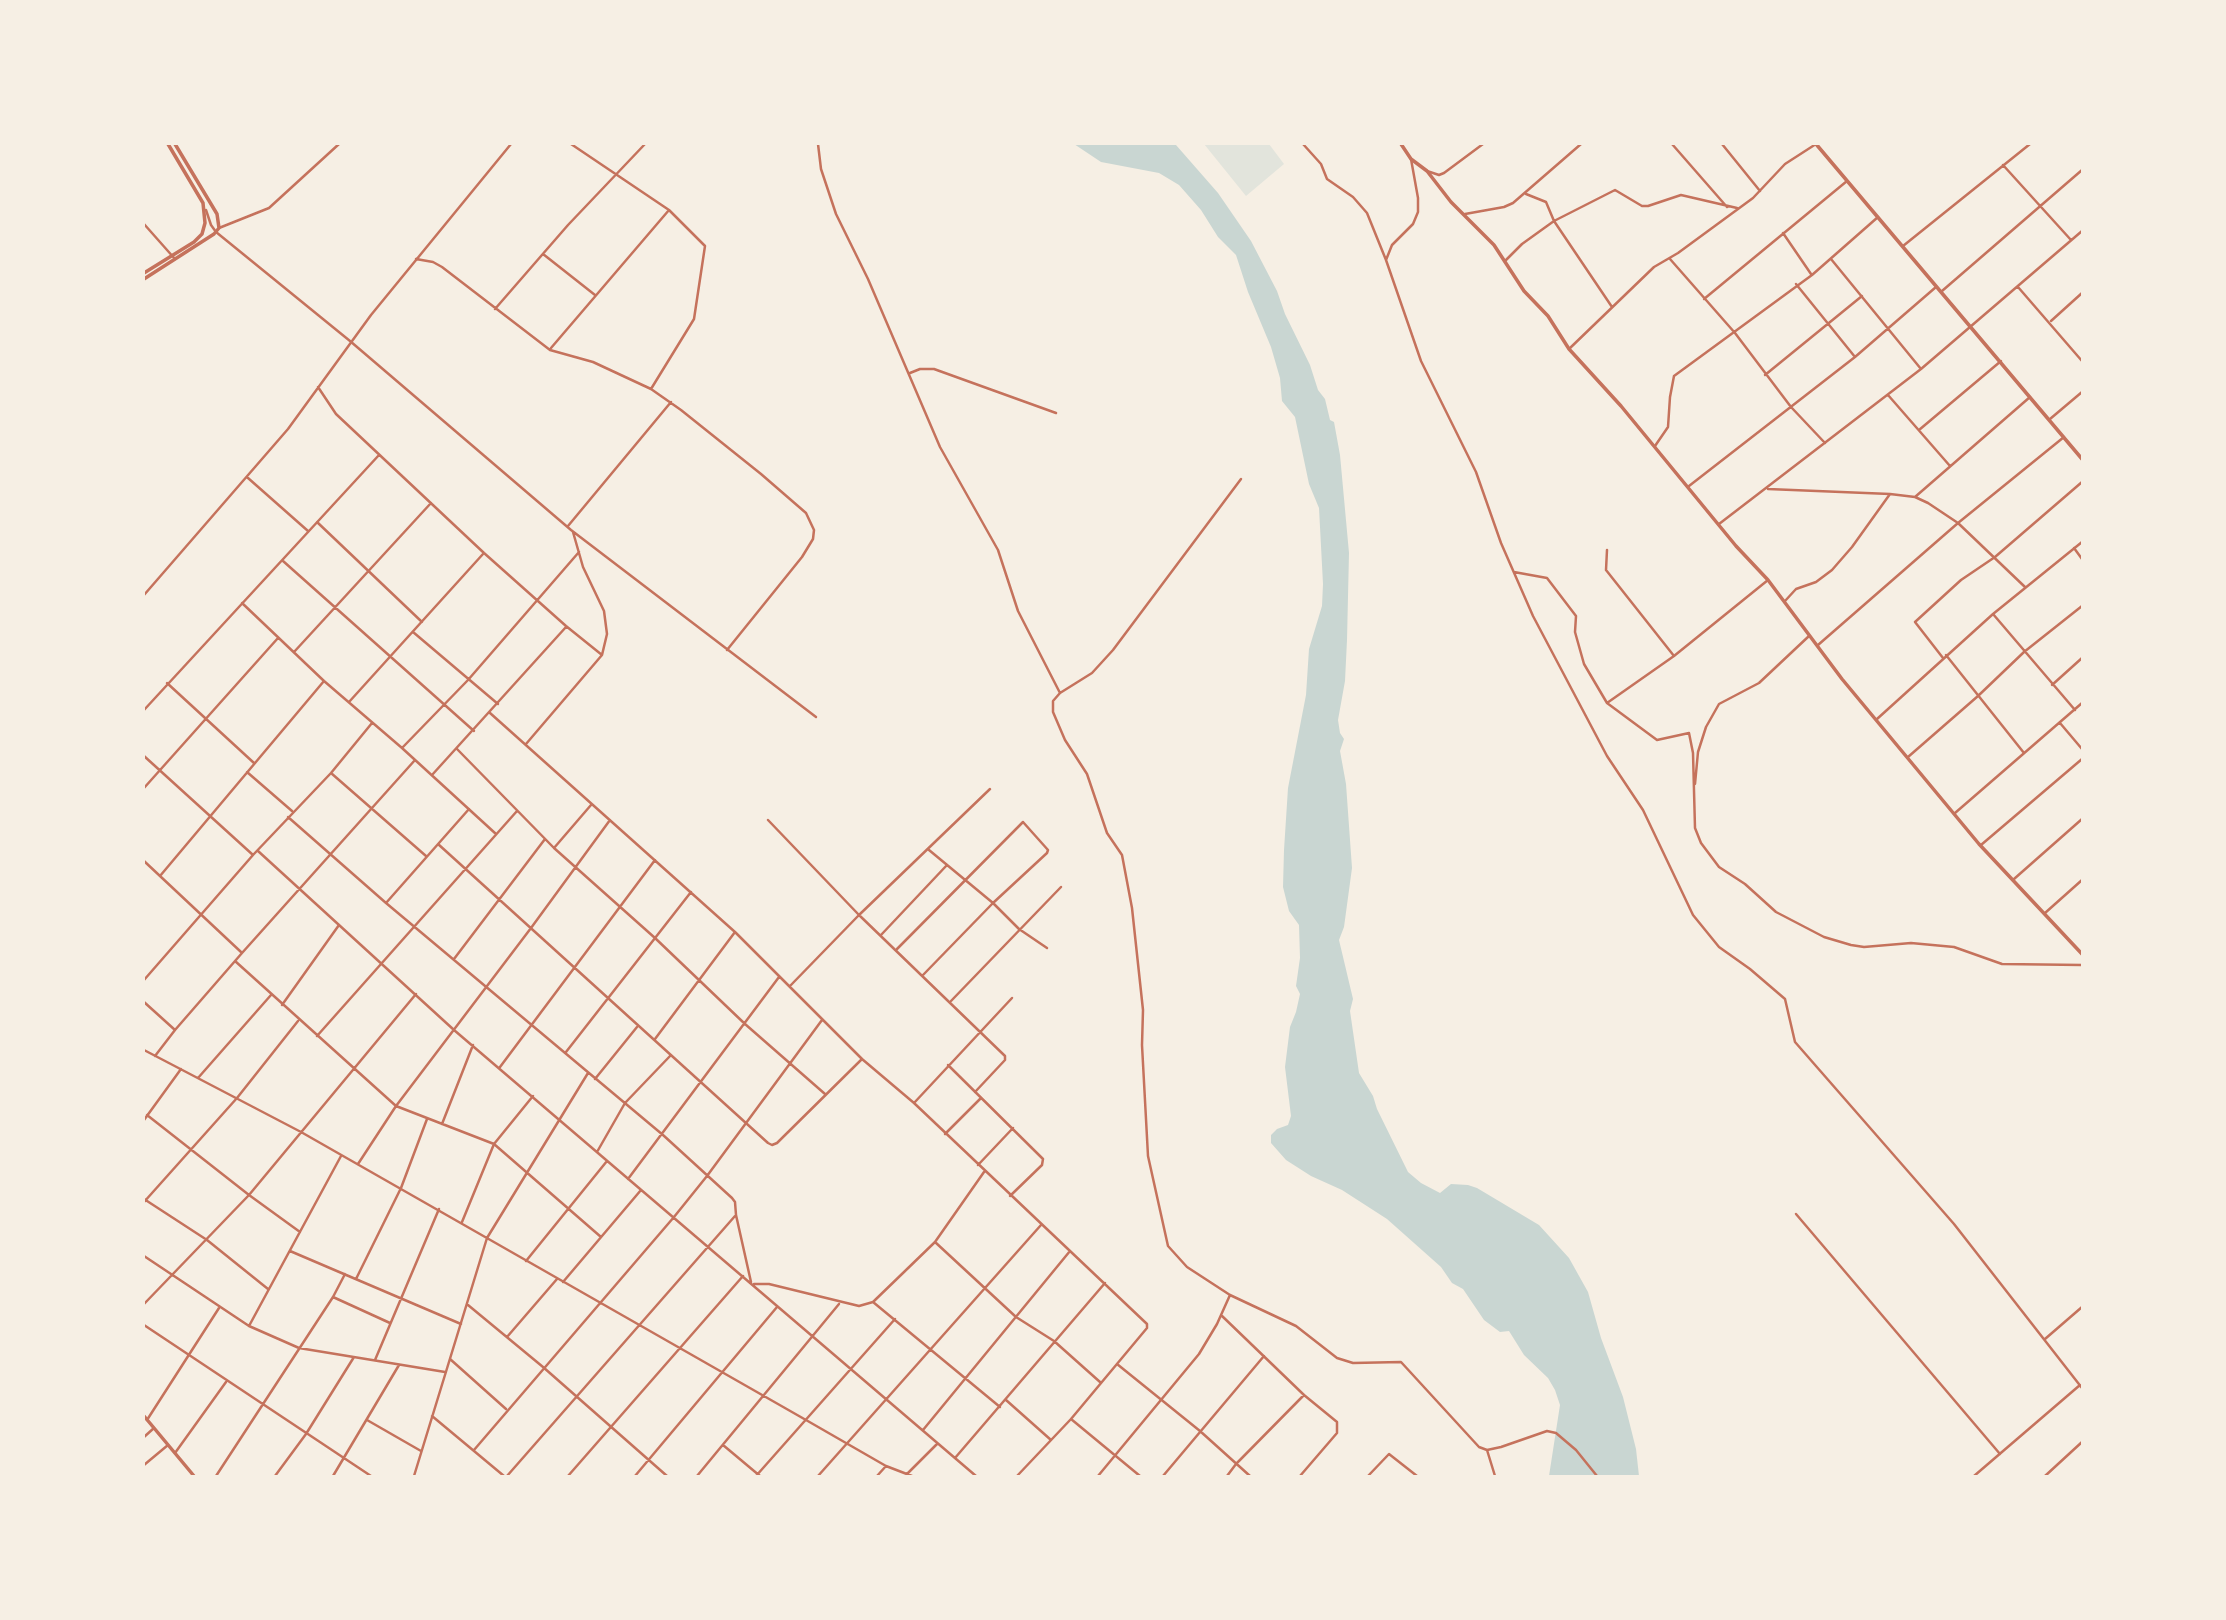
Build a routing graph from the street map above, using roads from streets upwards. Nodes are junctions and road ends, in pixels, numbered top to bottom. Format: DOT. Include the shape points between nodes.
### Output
graph roads {
  1 [pos="168,144"];
  2 [pos="175,144"];
  3 [pos="339,144"];
  4 [pos="511,144"];
  5 [pos="571,144"];
  6 [pos="645,144"];
  7 [pos="818,144"];
  8 [pos="1303,144"];
  9 [pos="1401,144"];
  10 [pos="1470,144"];
  11 [pos="1483,144"];
  12 [pos="1581,144"];
  13 [pos="1672,144"];
  14 [pos="1721,144"];
  15 [pos="1816,144"];
  16 [pos="2030,144"];
  17 [pos="1476,149"];
  18 [pos="1411,159"];
  19 [pos="2003,165"];
  20 [pos="2082,170"];
  21 [pos="1427,171"];
  22 [pos="618,174"];
  23 [pos="1848,181"];
  24 [pos="1760,191"];
  25 [pos="1525,194"];
  26 [pos="1727,207"];
  27 [pos="2040,207"];
  28 [pos="1739,208"];
  29 [pos="206,210"];
  30 [pos="669,210"];
  31 [pos="1465,214"];
  32 [pos="1878,217"];
  33 [pos="1553,221"];
  34 [pos="144,223"];
  35 [pos="217,230"];
  36 [pos="2082,230"];
  37 [pos="1783,233"];
  38 [pos="2071,240"];
  39 [pos="1903,246"];
  40 [pos="543,254"];
  41 [pos="174,257"];
  42 [pos="1669,258"];
  43 [pos="416,259"];
  44 [pos="1831,259"];
  45 [pos="1386,260"];
  46 [pos="1505,261"];
  47 [pos="144,272"];
  48 [pos="1812,275"];
  49 [pos="144,279"];
  50 [pos="1796,284"];
  51 [pos="2017,285"];
  52 [pos="1936,287"];
  53 [pos="1941,292"];
  54 [pos="2082,293"];
  55 [pos="595,295"];
  56 [pos="1862,296"];
  57 [pos="1704,299"];
  58 [pos="1612,307"];
  59 [pos="495,309"];
  60 [pos="2050,322"];
  61 [pos="1828,325"];
  62 [pos="1970,326"];
  63 [pos="1889,329"];
  64 [pos="1735,333"];
  65 [pos="350,341"];
  66 [pos="1569,349"];
  67 [pos="550,350"];
  68 [pos="1855,357"];
  69 [pos="2001,361"];
  70 [pos="2082,361"];
  71 [pos="1921,369"];
  72 [pos="910,373"];
  73 [pos="1765,375"];
  74 [pos="318,387"];
  75 [pos="651,388"];
  76 [pos="2082,392"];
  77 [pos="1887,395"];
  78 [pos="2031,397"];
  79 [pos="671,402"];
  80 [pos="1791,407"];
  81 [pos="1056,413"];
  82 [pos="2049,420"];
  83 [pos="1919,430"];
  84 [pos="2064,438"];
  85 [pos="1825,443"];
  86 [pos="1654,447"];
  87 [pos="380,455"];
  88 [pos="2082,459"];
  89 [pos="1950,466"];
  90 [pos="247,478"];
  91 [pos="1241,480"];
  92 [pos="2082,482"];
  93 [pos="1689,486"];
  94 [pos="1766,489"];
  95 [pos="1890,494"];
  96 [pos="1915,497"];
  97 [pos="432,503"];
  98 [pos="317,522"];
  99 [pos="1958,523"];
  100 [pos="1719,524"];
  101 [pos="567,527"];
  102 [pos="308,531"];
  103 [pos="573,531"];
  104 [pos="2082,542"];
  105 [pos="2074,548"];
  106 [pos="1607,550"];
  107 [pos="579,552"];
  108 [pos="484,553"];
  109 [pos="1995,558"];
  110 [pos="2082,558"];
  111 [pos="282,560"];
  112 [pos="369,572"];
  113 [pos="1514,572"];
  114 [pos="1768,580"];
  115 [pos="2025,587"];
  116 [pos="144,595"];
  117 [pos="537,600"];
  118 [pos="1784,602"];
  119 [pos="242,603"];
  120 [pos="2082,606"];
  121 [pos="335,607"];
  122 [pos="1993,614"];
  123 [pos="422,622"];
  124 [pos="566,626"];
  125 [pos="413,632"];
  126 [pos="1809,636"];
  127 [pos="278,638"];
  128 [pos="1817,646"];
  129 [pos="727,650"];
  130 [pos="294,652"];
  131 [pos="2024,652"];
  132 [pos="602,655"];
  133 [pos="1674,656"];
  134 [pos="390,657"];
  135 [pos="1945,657"];
  136 [pos="2082,657"];
  137 [pos="468,680"];
  138 [pos="324,681"];
  139 [pos="167,683"];
  140 [pos="2052,685"];
  141 [pos="1060,693"];
  142 [pos="1978,696"];
  143 [pos="349,702"];
  144 [pos="1606,703"];
  145 [pos="2082,703"];
  146 [pos="498,704"];
  147 [pos="444,705"];
  148 [pos="144,710"];
  149 [pos="2074,710"];
  150 [pos="490,713"];
  151 [pos="205,718"];
  152 [pos="816,718"];
  153 [pos="1877,719"];
  154 [pos="372,723"];
  155 [pos="2060,723"];
  156 [pos="474,731"];
  157 [pos="526,744"];
  158 [pos="402,748"];
  159 [pos="457,749"];
  160 [pos="2082,749"];
  161 [pos="2024,753"];
  162 [pos="144,755"];
  163 [pos="1908,758"];
  164 [pos="2082,759"];
  165 [pos="415,760"];
  166 [pos="254,764"];
  167 [pos="159,770"];
  168 [pos="247,772"];
  169 [pos="331,773"];
  170 [pos="432,775"];
  171 [pos="144,788"];
  172 [pos="990,789"];
  173 [pos="1695,795"];
  174 [pos="592,804"];
  175 [pos="371,807"];
  176 [pos="469,809"];
  177 [pos="518,810"];
  178 [pos="293,812"];
  179 [pos="1955,813"];
  180 [pos="210,816"];
  181 [pos="288,817"];
  182 [pos="2082,819"];
  183 [pos="610,820"];
  184 [pos="768,820"];
  185 [pos="496,834"];
  186 [pos="545,839"];
  187 [pos="438,844"];
  188 [pos="1981,845"];
  189 [pos="554,848"];
  190 [pos="929,850"];
  191 [pos="258,851"];
  192 [pos="330,853"];
  193 [pos="253,855"];
  194 [pos="426,856"];
  195 [pos="655,859"];
  196 [pos="144,862"];
  197 [pos="947,865"];
  198 [pos="575,867"];
  199 [pos="466,868"];
  200 [pos="160,876"];
  201 [pos="965,879"];
  202 [pos="2013,879"];
  203 [pos="2082,880"];
  204 [pos="1061,887"];
  205 [pos="299,888"];
  206 [pos="691,892"];
  207 [pos="498,898"];
  208 [pos="386,903"];
  209 [pos="993,903"];
  210 [pos="619,906"];
  211 [pos="2045,913"];
  212 [pos="201,914"];
  213 [pos="859,915"];
  214 [pos="340,925"];
  215 [pos="413,925"];
  216 [pos="531,928"];
  217 [pos="1019,929"];
  218 [pos="735,932"];
  219 [pos="881,935"];
  220 [pos="655,938"];
  221 [pos="1047,948"];
  222 [pos="897,950"];
  223 [pos="2082,951"];
  224 [pos="242,953"];
  225 [pos="454,959"];
  226 [pos="235,961"];
  227 [pos="381,961"];
  228 [pos="2082,965"];
  229 [pos="573,967"];
  230 [pos="923,975"];
  231 [pos="780,976"];
  232 [pos="144,980"];
  233 [pos="699,980"];
  234 [pos="486,986"];
  235 [pos="790,986"];
  236 [pos="415,994"];
  237 [pos="271,995"];
  238 [pos="1012,998"];
  239 [pos="608,999"];
  240 [pos="951,1001"];
  241 [pos="144,1002"];
  242 [pos="282,1005"];
  243 [pos="822,1019"];
  244 [pos="299,1020"];
  245 [pos="530,1024"];
  246 [pos="745,1024"];
  247 [pos="638,1027"];
  248 [pos="175,1030"];
  249 [pos="454,1030"];
  250 [pos="981,1031"];
  251 [pos="317,1036"];
  252 [pos="654,1040"];
  253 [pos="472,1045"];
  254 [pos="144,1050"];
  255 [pos="565,1053"];
  256 [pos="671,1055"];
  257 [pos="155,1056"];
  258 [pos="862,1059"];
  259 [pos="789,1062"];
  260 [pos="948,1065"];
  261 [pos="500,1067"];
  262 [pos="181,1069"];
  263 [pos="353,1069"];
  264 [pos="588,1073"];
  265 [pos="198,1078"];
  266 [pos="595,1079"];
  267 [pos="701,1083"];
  268 [pos="975,1092"];
  269 [pos="826,1095"];
  270 [pos="533,1096"];
  271 [pos="237,1098"];
  272 [pos="981,1098"];
  273 [pos="625,1103"];
  274 [pos="914,1103"];
  275 [pos="396,1106"];
  276 [pos="147,1115"];
  277 [pos="558,1118"];
  278 [pos="427,1119"];
  279 [pos="144,1120"];
  280 [pos="745,1123"];
  281 [pos="441,1124"];
  282 [pos="1013,1128"];
  283 [pos="300,1132"];
  284 [pos="945,1134"];
  285 [pos="663,1135"];
  286 [pos="494,1144"];
  287 [pos="190,1149"];
  288 [pos="597,1152"];
  289 [pos="341,1155"];
  290 [pos="607,1161"];
  291 [pos="358,1164"];
  292 [pos="978,1165"];
  293 [pos="527,1172"];
  294 [pos="984,1172"];
  295 [pos="707,1176"];
  296 [pos="628,1179"];
  297 [pos="401,1188"];
  298 [pos="641,1190"];
  299 [pos="248,1195"];
  300 [pos="1010,1196"];
  301 [pos="144,1201"];
  302 [pos="567,1208"];
  303 [pos="439,1209"];
  304 [pos="1796,1214"];
  305 [pos="736,1215"];
  306 [pos="674,1217"];
  307 [pos="462,1222"];
  308 [pos="1041,1225"];
  309 [pos="300,1233"];
  310 [pos="601,1237"];
  311 [pos="487,1238"];
  312 [pos="207,1240"];
  313 [pos="935,1242"];
  314 [pos="707,1246"];
  315 [pos="290,1251"];
  316 [pos="1070,1251"];
  317 [pos="144,1256"];
  318 [pos="526,1261"];
  319 [pos="345,1274"];
  320 [pos="171,1276"];
  321 [pos="743,1276"];
  322 [pos="356,1279"];
  323 [pos="557,1279"];
  324 [pos="563,1282"];
  325 [pos="752,1283"];
  326 [pos="1105,1283"];
  327 [pos="986,1288"];
  328 [pos="268,1289"];
  329 [pos="1230,1294"];
  330 [pos="333,1297"];
  331 [pos="401,1298"];
  332 [pos="873,1301"];
  333 [pos="600,1303"];
  334 [pos="840,1303"];
  335 [pos="144,1304"];
  336 [pos="468,1305"];
  337 [pos="219,1307"];
  338 [pos="777,1307"];
  339 [pos="2082,1307"];
  340 [pos="1221,1315"];
  341 [pos="1016,1317"];
  342 [pos="895,1319"];
  343 [pos="390,1323"];
  344 [pos="461,1324"];
  345 [pos="639,1324"];
  346 [pos="144,1325"];
  347 [pos="249,1326"];
  348 [pos="812,1335"];
  349 [pos="507,1337"];
  350 [pos="2044,1340"];
  351 [pos="1054,1341"];
  352 [pos="299,1348"];
  353 [pos="931,1348"];
  354 [pos="681,1349"];
  355 [pos="189,1356"];
  356 [pos="354,1356"];
  357 [pos="1264,1356"];
  358 [pos="450,1359"];
  359 [pos="375,1360"];
  360 [pos="399,1364"];
  361 [pos="1117,1364"];
  362 [pos="543,1367"];
  363 [pos="850,1371"];
  364 [pos="446,1372"];
  365 [pos="722,1373"];
  366 [pos="967,1378"];
  367 [pos="227,1381"];
  368 [pos="1101,1383"];
  369 [pos="2081,1386"];
  370 [pos="1304,1395"];
  371 [pos="763,1396"];
  372 [pos="577,1398"];
  373 [pos="1006,1400"];
  374 [pos="886,1401"];
  375 [pos="1160,1401"];
  376 [pos="264,1406"];
  377 [pos="1000,1407"];
  378 [pos="506,1409"];
  379 [pos="432,1416"];
  380 [pos="145,1418"];
  381 [pos="1071,1419"];
  382 [pos="367,1420"];
  383 [pos="806,1420"];
  384 [pos="154,1428"];
  385 [pos="611,1428"];
  386 [pos="923,1430"];
  387 [pos="1200,1431"];
  388 [pos="306,1434"];
  389 [pos="144,1437"];
  390 [pos="1051,1440"];
  391 [pos="2082,1442"];
  392 [pos="938,1443"];
  393 [pos="848,1444"];
  394 [pos="168,1445"];
  395 [pos="723,1445"];
  396 [pos="474,1450"];
  397 [pos="1487,1450"];
  398 [pos="422,1451"];
  399 [pos="175,1453"];
  400 [pos="2000,1454"];
  401 [pos="1116,1457"];
  402 [pos="344,1458"];
  403 [pos="955,1458"];
  404 [pos="648,1461"];
  405 [pos="1236,1464"];
  406 [pos="144,1465"];
  407 [pos="886,1466"];
  408 [pos="907,1474"];
  409 [pos="276,1475"];
  410 [pos="194,1476"];
  411 [pos="216,1476"];
  412 [pos="282,1476"];
  413 [pos="333,1476"];
  414 [pos="370,1476"];
  415 [pos="414,1476"];
  416 [pos="506,1476"];
  417 [pos="568,1476"];
  418 [pos="635,1476"];
  419 [pos="667,1476"];
  420 [pos="697,1476"];
  421 [pos="758,1476"];
  422 [pos="818,1476"];
  423 [pos="877,1476"];
  424 [pos="912,1476"];
  425 [pos="976,1476"];
  426 [pos="1017,1476"];
  427 [pos="1098,1476"];
  428 [pos="1140,1476"];
  429 [pos="1163,1476"];
  430 [pos="1227,1476"];
  431 [pos="1250,1476"];
  432 [pos="1300,1476"];
  433 [pos="1368,1476"];
  434 [pos="1417,1476"];
  435 [pos="1495,1476"];
  436 [pos="1597,1476"];
  437 [pos="1974,1476"];
  438 [pos="2045,1476"];
  1 -- 29 [label="street"];
  2 -- 35 [label="street" via="217,214"];
  3 -- 35 [label="street" via="269,208"];
  4 -- 43 [label="street"];
  5 -- 22 [label="street"];
  6 -- 22 [label="street"];
  7 -- 72 [label="street" via="836,214"];
  8 -- 45 [label="street" via="1321,164 1327,179 1367,212"];
  9 -- 18 [label="street"];
  10 -- 17 [label="street"];
  11 -- 17 [label="street"];
  12 -- 25 [label="street"];
  13 -- 26 [label="street"];
  14 -- 24 [label="street"];
  15 -- 23 [label="street"];
  15 -- 24 [label="street" via="1785,164"];
  16 -- 19 [label="street"];
  17 -- 21 [label="street" via="1444,173"];
  18 -- 21 [label="street"];
  18 -- 45 [label="street" via="1418,212"];
  19 -- 27 [label="street"];
  19 -- 39 [label="street"];
  20 -- 27 [label="street"];
  21 -- 31 [label="street"];
  22 -- 30 [label="street"];
  22 -- 40 [label="street"];
  23 -- 32 [label="street"];
  23 -- 37 [label="street"];
  24 -- 28 [label="street"];
  25 -- 31 [label="street" via="1504,208"];
  25 -- 33 [label="street" via="1546,202"];
  26 -- 28 [label="street"];
  26 -- 33 [label="street" via="1681,195 1642,206 1615,190"];
  27 -- 38 [label="street"];
  27 -- 53 [label="street"];
  28 -- 42 [label="street"];
  29 -- 35 [label="street"];
  29 -- 41 [label="street" via="201,234"];
  30 -- 55 [label="street"];
  30 -- 75 [label="street" via="705,249 694,319"];
  31 -- 46 [label="street"];
  32 -- 39 [label="street"];
  32 -- 44 [label="street"];
  33 -- 46 [label="street"];
  33 -- 58 [label="street"];
  34 -- 41 [label="street"];
  35 -- 41 [label="street"];
  35 -- 65 [label="street"];
  36 -- 38 [label="street"];
  37 -- 48 [label="street"];
  37 -- 57 [label="street"];
  38 -- 51 [label="street"];
  39 -- 52 [label="street"];
  40 -- 55 [label="street"];
  40 -- 59 [label="street"];
  41 -- 47 [label="street"];
  41 -- 49 [label="street"];
  42 -- 57 [label="street"];
  42 -- 58 [label="street"];
  43 -- 59 [label="street" via="442,267"];
  43 -- 65 [label="street"];
  44 -- 48 [label="street"];
  44 -- 56 [label="street"];
  45 -- 113 [label="street" via="1421,361 1476,472"];
  46 -- 66 [label="street"];
  48 -- 50 [label="street"];
  50 -- 61 [label="street"];
  50 -- 64 [label="street"];
  51 -- 60 [label="street"];
  51 -- 62 [label="street"];
  52 -- 53 [label="street"];
  52 -- 63 [label="street"];
  53 -- 62 [label="street"];
  54 -- 60 [label="street"];
  55 -- 67 [label="street"];
  56 -- 61 [label="street"];
  56 -- 63 [label="street"];
  57 -- 64 [label="street"];
  58 -- 66 [label="street"];
  59 -- 67 [label="street"];
  60 -- 70 [label="street"];
  61 -- 68 [label="street"];
  61 -- 73 [label="street"];
  62 -- 69 [label="street"];
  62 -- 71 [label="street"];
  63 -- 68 [label="street"];
  63 -- 71 [label="street"];
  64 -- 73 [label="street"];
  64 -- 86 [label="street" via="1674,376 1668,427"];
  65 -- 74 [label="street"];
  65 -- 101 [label="street"];
  66 -- 86 [label="street"];
  67 -- 75 [label="street" via="593,362"];
  68 -- 80 [label="street"];
  69 -- 78 [label="street"];
  69 -- 83 [label="street"];
  71 -- 77 [label="street"];
  72 -- 81 [label="street" via="934,369"];
  72 -- 141 [label="street" via="955,477 998,550 1018,611"];
  73 -- 80 [label="street"];
  74 -- 87 [label="street" via="336,414"];
  74 -- 90 [label="street"];
  75 -- 79 [label="street"];
  76 -- 82 [label="street"];
  77 -- 83 [label="street"];
  77 -- 85 [label="street"];
  78 -- 82 [label="street"];
  78 -- 89 [label="street"];
  79 -- 101 [label="street"];
  79 -- 129 [label="street" via="798,504 814,530 797,565"];
  80 -- 85 [label="street"];
  80 -- 93 [label="street"];
  82 -- 84 [label="street"];
  83 -- 89 [label="street"];
  84 -- 88 [label="street"];
  84 -- 99 [label="street"];
  85 -- 94 [label="street"];
  86 -- 93 [label="street"];
  87 -- 97 [label="street"];
  87 -- 98 [label="street"];
  89 -- 96 [label="street"];
  90 -- 102 [label="street"];
  90 -- 116 [label="street"];
  91 -- 141 [label="street" via="1113,650 1092,673"];
  92 -- 109 [label="street"];
  93 -- 100 [label="street"];
  94 -- 95 [label="street"];
  94 -- 100 [label="street"];
  95 -- 96 [label="street"];
  95 -- 118 [label="street" via="1832,570 1796,589"];
  96 -- 99 [label="street"];
  97 -- 108 [label="street"];
  97 -- 112 [label="street"];
  98 -- 102 [label="street"];
  98 -- 112 [label="street"];
  99 -- 109 [label="street"];
  99 -- 128 [label="street"];
  100 -- 114 [label="street"];
  101 -- 103 [label="street"];
  102 -- 111 [label="street"];
  103 -- 107 [label="street"];
  103 -- 129 [label="street"];
  104 -- 105 [label="street"];
  105 -- 110 [label="street"];
  105 -- 115 [label="street"];
  106 -- 133 [label="street" via="1606,570"];
  107 -- 117 [label="street"];
  107 -- 132 [label="street" via="604,611 607,634"];
  108 -- 117 [label="street"];
  108 -- 123 [label="street"];
  109 -- 115 [label="street"];
  109 -- 135 [label="street" via="1961,580 1915,622"];
  111 -- 119 [label="street"];
  111 -- 121 [label="street"];
  112 -- 121 [label="street"];
  112 -- 123 [label="street"];
  113 -- 144 [label="street" via="1547,578 1576,616 1575,632 1584,664"];
  113 -- 350 [label="street" via="1607,757 1643,810 1693,915 1718,947 1785,999 1794,1042 1954,1224"];
  114 -- 118 [label="street"];
  114 -- 133 [label="street"];
  115 -- 122 [label="street"];
  117 -- 124 [label="street"];
  117 -- 137 [label="street"];
  118 -- 126 [label="street"];
  119 -- 127 [label="street"];
  119 -- 139 [label="street"];
  120 -- 131 [label="street"];
  121 -- 130 [label="street"];
  121 -- 134 [label="street"];
  122 -- 131 [label="street"];
  122 -- 135 [label="street"];
  123 -- 125 [label="street"];
  124 -- 132 [label="street"];
  124 -- 146 [label="street"];
  125 -- 134 [label="street"];
  125 -- 137 [label="street"];
  126 -- 128 [label="street"];
  126 -- 173 [label="street" via="1759,683 1719,704 1698,752"];
  127 -- 130 [label="street"];
  127 -- 151 [label="street"];
  128 -- 153 [label="street"];
  129 -- 152 [label="street"];
  130 -- 138 [label="street"];
  131 -- 140 [label="street"];
  131 -- 142 [label="street"];
  132 -- 157 [label="street"];
  133 -- 144 [label="street"];
  134 -- 143 [label="street"];
  134 -- 147 [label="street"];
  135 -- 142 [label="street"];
  135 -- 153 [label="street"];
  136 -- 140 [label="street"];
  137 -- 146 [label="street"];
  137 -- 147 [label="street"];
  138 -- 143 [label="street"];
  138 -- 166 [label="street"];
  139 -- 148 [label="street"];
  139 -- 151 [label="street"];
  140 -- 149 [label="street"];
  141 -- 329 [label="street" via="1053,712 1087,774 1107,833 1122,855 1143,1010 1148,1156 1168,1246 1187,1267"];
  142 -- 161 [label="street"];
  142 -- 163 [label="street"];
  143 -- 154 [label="street"];
  144 -- 173 [label="street" via="1657,740 1689,733"];
  145 -- 149 [label="street"];
  146 -- 150 [label="street"];
  147 -- 156 [label="street"];
  147 -- 158 [label="street"];
  149 -- 155 [label="street"];
  150 -- 156 [label="street"];
  150 -- 157 [label="street"];
  151 -- 166 [label="street"];
  151 -- 167 [label="street"];
  153 -- 163 [label="street"];
  154 -- 158 [label="street"];
  154 -- 169 [label="street"];
  155 -- 160 [label="street"];
  155 -- 161 [label="street"];
  156 -- 159 [label="street"];
  157 -- 174 [label="street"];
  158 -- 165 [label="street"];
  159 -- 170 [label="street"];
  159 -- 177 [label="street"];
  161 -- 179 [label="street"];
  162 -- 167 [label="street"];
  163 -- 179 [label="street"];
  164 -- 188 [label="street"];
  165 -- 170 [label="street"];
  165 -- 175 [label="street"];
  166 -- 168 [label="street"];
  167 -- 171 [label="street"];
  167 -- 180 [label="street"];
  168 -- 178 [label="street"];
  168 -- 180 [label="street"];
  169 -- 175 [label="street"];
  169 -- 178 [label="street"];
  170 -- 176 [label="street"];
  172 -- 190 [label="street"];
  173 -- 228 [label="street" via="1695,828 1710,857 1776,912 1824,937 1864,947 1912,943 1954,947 2002,964"];
  174 -- 183 [label="street"];
  174 -- 189 [label="street"];
  175 -- 192 [label="street"];
  175 -- 194 [label="street"];
  176 -- 185 [label="street"];
  176 -- 187 [label="street"];
  177 -- 185 [label="street"];
  177 -- 186 [label="street"];
  178 -- 181 [label="street"];
  179 -- 188 [label="street"];
  180 -- 193 [label="street"];
  180 -- 200 [label="street"];
  181 -- 191 [label="street"];
  181 -- 192 [label="street"];
  182 -- 202 [label="street"];
  183 -- 195 [label="street"];
  183 -- 198 [label="street"];
  184 -- 213 [label="street"];
  185 -- 199 [label="street"];
  186 -- 189 [label="street"];
  186 -- 207 [label="street"];
  187 -- 194 [label="street"];
  187 -- 199 [label="street"];
  188 -- 202 [label="street"];
  189 -- 198 [label="street"];
  190 -- 197 [label="street"];
  190 -- 213 [label="street"];
  191 -- 193 [label="street"];
  191 -- 205 [label="street"];
  192 -- 205 [label="street"];
  192 -- 208 [label="street"];
  193 -- 212 [label="street"];
  194 -- 208 [label="street"];
  195 -- 206 [label="street"];
  195 -- 210 [label="street"];
  196 -- 200 [label="street"];
  197 -- 201 [label="street"];
  197 -- 219 [label="street"];
  198 -- 210 [label="street"];
  198 -- 216 [label="street"];
  199 -- 207 [label="street"];
  199 -- 215 [label="street"];
  200 -- 212 [label="street"];
  201 -- 209 [label="street"];
  201 -- 209 [label="street" via="1023,822 1048,852"];
  201 -- 222 [label="street"];
  202 -- 211 [label="street"];
  203 -- 211 [label="street"];
  204 -- 217 [label="street"];
  205 -- 214 [label="street"];
  205 -- 224 [label="street"];
  206 -- 218 [label="street"];
  206 -- 220 [label="street"];
  207 -- 216 [label="street"];
  207 -- 225 [label="street"];
  208 -- 215 [label="street"];
  209 -- 217 [label="street"];
  209 -- 230 [label="street"];
  210 -- 220 [label="street"];
  210 -- 229 [label="street"];
  211 -- 223 [label="street"];
  212 -- 224 [label="street"];
  212 -- 232 [label="street"];
  213 -- 219 [label="street"];
  213 -- 235 [label="street"];
  214 -- 227 [label="street"];
  214 -- 242 [label="street"];
  215 -- 225 [label="street"];
  215 -- 227 [label="street"];
  216 -- 229 [label="street"];
  216 -- 234 [label="street"];
  217 -- 221 [label="street"];
  217 -- 240 [label="street"];
  218 -- 231 [label="street"];
  218 -- 233 [label="street"];
  219 -- 222 [label="street"];
  220 -- 233 [label="street"];
  220 -- 239 [label="street"];
  222 -- 230 [label="street"];
  224 -- 226 [label="street"];
  225 -- 234 [label="street"];
  226 -- 237 [label="street"];
  226 -- 248 [label="street"];
  227 -- 236 [label="street"];
  227 -- 251 [label="street"];
  229 -- 239 [label="street"];
  229 -- 245 [label="street"];
  230 -- 240 [label="street"];
  231 -- 235 [label="street"];
  231 -- 246 [label="street"];
  233 -- 246 [label="street"];
  233 -- 252 [label="street"];
  234 -- 245 [label="street"];
  234 -- 249 [label="street"];
  235 -- 243 [label="street"];
  236 -- 249 [label="street"];
  236 -- 263 [label="street"];
  237 -- 242 [label="street"];
  237 -- 265 [label="street"];
  238 -- 250 [label="street"];
  239 -- 247 [label="street"];
  239 -- 255 [label="street"];
  240 -- 250 [label="street"];
  241 -- 248 [label="street"];
  242 -- 244 [label="street"];
  243 -- 258 [label="street"];
  243 -- 259 [label="street"];
  244 -- 251 [label="street"];
  244 -- 271 [label="street"];
  245 -- 255 [label="street"];
  245 -- 261 [label="street"];
  246 -- 259 [label="street"];
  246 -- 267 [label="street"];
  247 -- 252 [label="street"];
  247 -- 266 [label="street"];
  248 -- 257 [label="street"];
  249 -- 253 [label="street"];
  249 -- 275 [label="street"];
  250 -- 260 [label="street"];
  250 -- 268 [label="street" via="1006,1058"];
  251 -- 263 [label="street"];
  252 -- 256 [label="street"];
  253 -- 261 [label="street"];
  253 -- 281 [label="street"];
  254 -- 257 [label="street"];
  255 -- 264 [label="street"];
  256 -- 267 [label="street"];
  256 -- 273 [label="street"];
  257 -- 262 [label="street"];
  258 -- 269 [label="street"];
  258 -- 274 [label="street"];
  259 -- 269 [label="street"];
  259 -- 280 [label="street"];
  260 -- 268 [label="street"];
  260 -- 274 [label="street"];
  261 -- 270 [label="street"];
  262 -- 265 [label="street"];
  262 -- 276 [label="street"];
  263 -- 275 [label="street"];
  263 -- 283 [label="street"];
  264 -- 266 [label="street"];
  264 -- 277 [label="street"];
  265 -- 271 [label="street"];
  266 -- 273 [label="street"];
  267 -- 280 [label="street"];
  267 -- 285 [label="street"];
  268 -- 272 [label="street"];
  269 -- 280 [label="street" via="772,1145"];
  270 -- 277 [label="street"];
  270 -- 286 [label="street"];
  271 -- 283 [label="street"];
  271 -- 287 [label="street"];
  272 -- 282 [label="street"];
  272 -- 284 [label="street"];
  273 -- 285 [label="street"];
  273 -- 288 [label="street"];
  274 -- 284 [label="street"];
  275 -- 278 [label="street"];
  275 -- 291 [label="street"];
  276 -- 279 [label="street"];
  276 -- 287 [label="street"];
  277 -- 288 [label="street"];
  277 -- 293 [label="street"];
  278 -- 281 [label="street"];
  278 -- 297 [label="street"];
  280 -- 295 [label="street"];
  281 -- 286 [label="street"];
  282 -- 292 [label="street"];
  282 -- 300 [label="street" via="1044,1162"];
  283 -- 289 [label="street"];
  283 -- 299 [label="street"];
  284 -- 292 [label="street"];
  285 -- 295 [label="street"];
  285 -- 296 [label="street"];
  286 -- 293 [label="street"];
  286 -- 307 [label="street"];
  287 -- 299 [label="street"];
  287 -- 301 [label="street"];
  288 -- 290 [label="street"];
  289 -- 291 [label="street"];
  289 -- 309 [label="street"];
  290 -- 296 [label="street"];
  290 -- 302 [label="street"];
  291 -- 297 [label="street"];
  292 -- 294 [label="street"];
  293 -- 302 [label="street"];
  293 -- 311 [label="street"];
  294 -- 300 [label="street"];
  294 -- 313 [label="street"];
  295 -- 305 [label="street" via="735,1202"];
  295 -- 306 [label="street"];
  296 -- 298 [label="street"];
  297 -- 303 [label="street"];
  297 -- 322 [label="street"];
  298 -- 306 [label="street"];
  298 -- 310 [label="street"];
  299 -- 309 [label="street"];
  299 -- 312 [label="street"];
  300 -- 308 [label="street"];
  301 -- 312 [label="street"];
  302 -- 310 [label="street"];
  302 -- 318 [label="street"];
  303 -- 307 [label="street"];
  303 -- 331 [label="street"];
  304 -- 400 [label="street"];
  305 -- 314 [label="street"];
  305 -- 325 [label="street"];
  306 -- 314 [label="street"];
  306 -- 333 [label="street"];
  307 -- 311 [label="street"];
  308 -- 316 [label="street"];
  308 -- 327 [label="street"];
  309 -- 315 [label="street"];
  310 -- 324 [label="street"];
  311 -- 318 [label="street"];
  311 -- 336 [label="street"];
  312 -- 320 [label="street"];
  312 -- 328 [label="street"];
  313 -- 327 [label="street"];
  313 -- 332 [label="street"];
  314 -- 321 [label="street"];
  314 -- 345 [label="street"];
  315 -- 319 [label="street"];
  315 -- 328 [label="street"];
  316 -- 326 [label="street"];
  316 -- 341 [label="street"];
  317 -- 320 [label="street"];
  318 -- 323 [label="street"];
  319 -- 322 [label="street"];
  319 -- 330 [label="street"];
  320 -- 335 [label="street"];
  320 -- 337 [label="street"];
  321 -- 325 [label="street"];
  321 -- 354 [label="street"];
  322 -- 331 [label="street"];
  323 -- 324 [label="street"];
  323 -- 349 [label="street"];
  324 -- 333 [label="street"];
  325 -- 334 [label="street"];
  325 -- 338 [label="street"];
  326 -- 351 [label="street"];
  326 -- 361 [label="street" via="1147,1326"];
  327 -- 341 [label="street"];
  327 -- 353 [label="street"];
  328 -- 347 [label="street"];
  329 -- 340 [label="street"];
  329 -- 397 [label="street" via="1296,1326 1337,1359 1353,1363 1398,1360 1470,1440"];
  330 -- 343 [label="street"];
  330 -- 352 [label="street"];
  331 -- 343 [label="street"];
  331 -- 344 [label="street"];
  332 -- 334 [label="street" via="859,1306"];
  332 -- 342 [label="street"];
  333 -- 345 [label="street"];
  333 -- 362 [label="street"];
  334 -- 348 [label="street"];
  336 -- 344 [label="street"];
  336 -- 349 [label="street"];
  337 -- 347 [label="street"];
  337 -- 355 [label="street"];
  338 -- 348 [label="street"];
  338 -- 365 [label="street"];
  339 -- 350 [label="street"];
  340 -- 357 [label="street"];
  340 -- 375 [label="street" via="1199,1354"];
  341 -- 351 [label="street"];
  341 -- 366 [label="street"];
  342 -- 353 [label="street"];
  342 -- 363 [label="street"];
  343 -- 359 [label="street"];
  344 -- 358 [label="street"];
  345 -- 354 [label="street"];
  345 -- 372 [label="street"];
  346 -- 355 [label="street"];
  347 -- 352 [label="street"];
  348 -- 363 [label="street"];
  348 -- 371 [label="street"];
  349 -- 362 [label="street"];
  350 -- 369 [label="street"];
  351 -- 368 [label="street"];
  351 -- 373 [label="street"];
  352 -- 356 [label="street"];
  352 -- 376 [label="street"];
  353 -- 366 [label="street"];
  353 -- 374 [label="street"];
  354 -- 365 [label="street"];
  354 -- 385 [label="street"];
  355 -- 367 [label="street"];
  355 -- 380 [label="street"];
  356 -- 359 [label="street"];
  356 -- 388 [label="street"];
  357 -- 370 [label="street"];
  357 -- 387 [label="street"];
  358 -- 364 [label="street"];
  358 -- 378 [label="street"];
  359 -- 360 [label="street"];
  360 -- 364 [label="street"];
  360 -- 382 [label="street"];
  361 -- 368 [label="street"];
  361 -- 375 [label="street"];
  362 -- 372 [label="street"];
  362 -- 378 [label="street"];
  363 -- 374 [label="street"];
  363 -- 383 [label="street"];
  364 -- 379 [label="street"];
  365 -- 371 [label="street"];
  365 -- 404 [label="street"];
  366 -- 377 [label="street"];
  366 -- 386 [label="street"];
  367 -- 376 [label="street"];
  367 -- 399 [label="street"];
  368 -- 381 [label="street"];
  369 -- 400 [label="street"];
  370 -- 405 [label="street"];
  370 -- 432 [label="street" via="1339,1427"];
  371 -- 383 [label="street"];
  371 -- 395 [label="street"];
  372 -- 385 [label="street"];
  372 -- 416 [label="street"];
  373 -- 377 [label="street"];
  373 -- 390 [label="street"];
  374 -- 386 [label="street"];
  374 -- 393 [label="street"];
  375 -- 387 [label="street"];
  375 -- 401 [label="street"];
  376 -- 388 [label="street"];
  376 -- 411 [label="street"];
  377 -- 403 [label="street"];
  378 -- 396 [label="street"];
  379 -- 396 [label="street"];
  379 -- 398 [label="street"];
  380 -- 384 [label="street"];
  381 -- 390 [label="street"];
  381 -- 401 [label="street"];
  382 -- 398 [label="street"];
  382 -- 402 [label="street"];
  383 -- 393 [label="street"];
  383 -- 421 [label="street"];
  384 -- 389 [label="street"];
  384 -- 394 [label="street"];
  385 -- 404 [label="street"];
  385 -- 417 [label="street"];
  386 -- 392 [label="street"];
  387 -- 405 [label="street"];
  387 -- 429 [label="street"];
  388 -- 402 [label="street"];
  388 -- 409 [label="street"];
  390 -- 426 [label="street"];
  391 -- 438 [label="street"];
  392 -- 403 [label="street"];
  392 -- 408 [label="street"];
  393 -- 407 [label="street"];
  393 -- 422 [label="street"];
  394 -- 399 [label="street"];
  394 -- 406 [label="street"];
  395 -- 420 [label="street"];
  395 -- 421 [label="street"];
  396 -- 416 [label="street"];
  397 -- 435 [label="street"];
  397 -- 436 [label="street" via="1547,1431 1556,1433"];
  398 -- 415 [label="street"];
  399 -- 410 [label="street"];
  400 -- 437 [label="street"];
  401 -- 427 [label="street"];
  401 -- 428 [label="street"];
  402 -- 413 [label="street"];
  402 -- 414 [label="street"];
  403 -- 425 [label="street"];
  404 -- 418 [label="street"];
  404 -- 419 [label="street"];
  405 -- 430 [label="street"];
  405 -- 431 [label="street"];
  407 -- 408 [label="street"];
  407 -- 423 [label="street"];
  408 -- 424 [label="street"];
  409 -- 412 [label="street"];
  433 -- 434 [label="street" via="1389,1454"];
}
